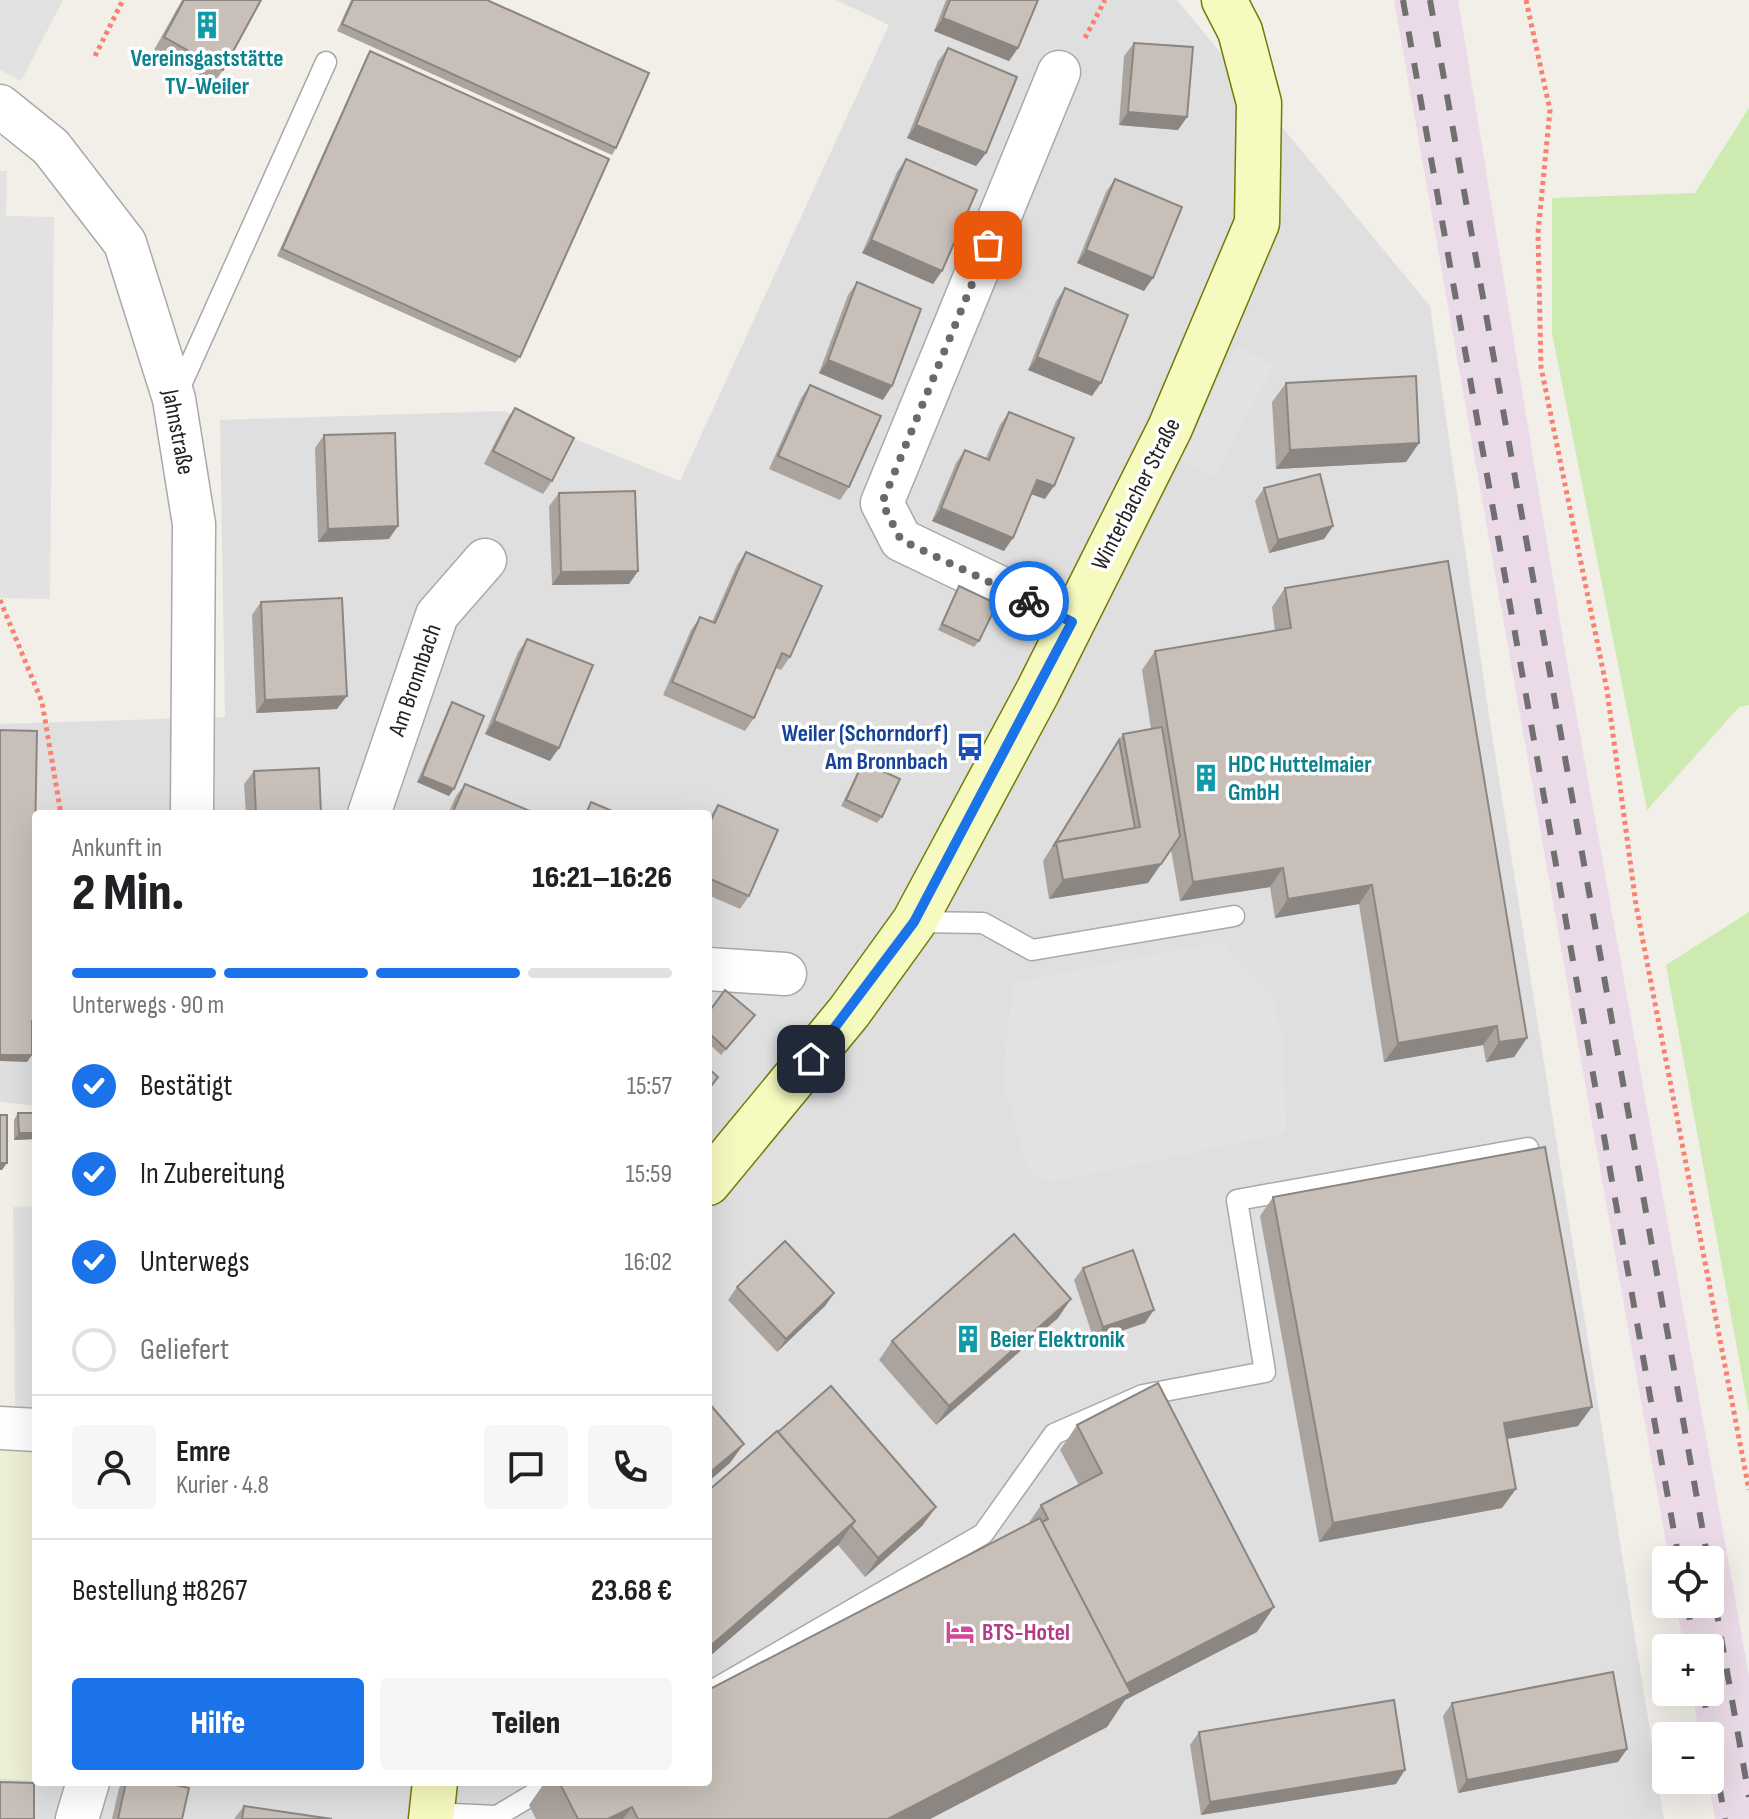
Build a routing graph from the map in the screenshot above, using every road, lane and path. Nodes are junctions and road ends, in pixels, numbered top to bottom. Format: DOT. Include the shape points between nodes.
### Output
graph roads {
  1 [pos="123,0"];
  2 [pos="1224,0"];
  3 [pos="1526,0"];
  4 [pos="95,56"];
  5 [pos="326,62"];
  6 [pos="1059,72"];
  7 [pos="0,106"];
  8 [pos="174,399"];
  9 [pos="485,560"];
  10 [pos="0,600"];
  11 [pos="1072,622"];
  12 [pos="60,810"];
  13 [pos="192,810"];
  14 [pos="370,810"];
  15 [pos="1234,916"];
  16 [pos="914,922"];
  17 [pos="712,969"];
  18 [pos="785,974"];
  19 [pos="1528,1148"];
  20 [pos="712,1178"];
  21 [pos="0,1428"];
  22 [pos="32,1430"];
  23 [pos="1749,1490"];
  24 [pos="712,1691"];
  25 [pos="87,1786"];
  26 [pos="547,1786"];
  27 [pos="433,1805"];
  28 [pos="77,1819"];
  1 -- 4 [label="path"];
  2 -- 11 [label="street, Winterbacher Straße" via="1240,31 1259,103 1257,223 1170,428"];
  3 -- 23 [label="path" via="1550,110 1538,233 1541,367 1607,690 1636,905"];
  5 -- 8 [label="lane"];
  6 -- 11 [label="street" via="882,503 901,540"];
  7 -- 8 [label="street, Jahnstraße" via="51,147 125,243"];
  8 -- 13 [label="street, Jahnstraße" via="194,524"];
  9 -- 14 [label="street, Am Bronnbach" via="437,615"];
  10 -- 12 [label="path" via="42,702"];
  11 -- 16 [label="street, Winterbacher Straße"];
  15 -- 16 [label="lane" via="1032,950 983,923"];
  16 -- 20 [label="street, Winterbacher Straße" via="849,1012"];
  17 -- 18 [label="street"];
  19 -- 24 [label="lane" via="1237,1200 1265,1372 1143,1395 1054,1434 983,1534"];
  21 -- 22 [label="street"];
  25 -- 28 [label="street"];
  26 -- 27 [label="lane" via="497,1816"];
}
